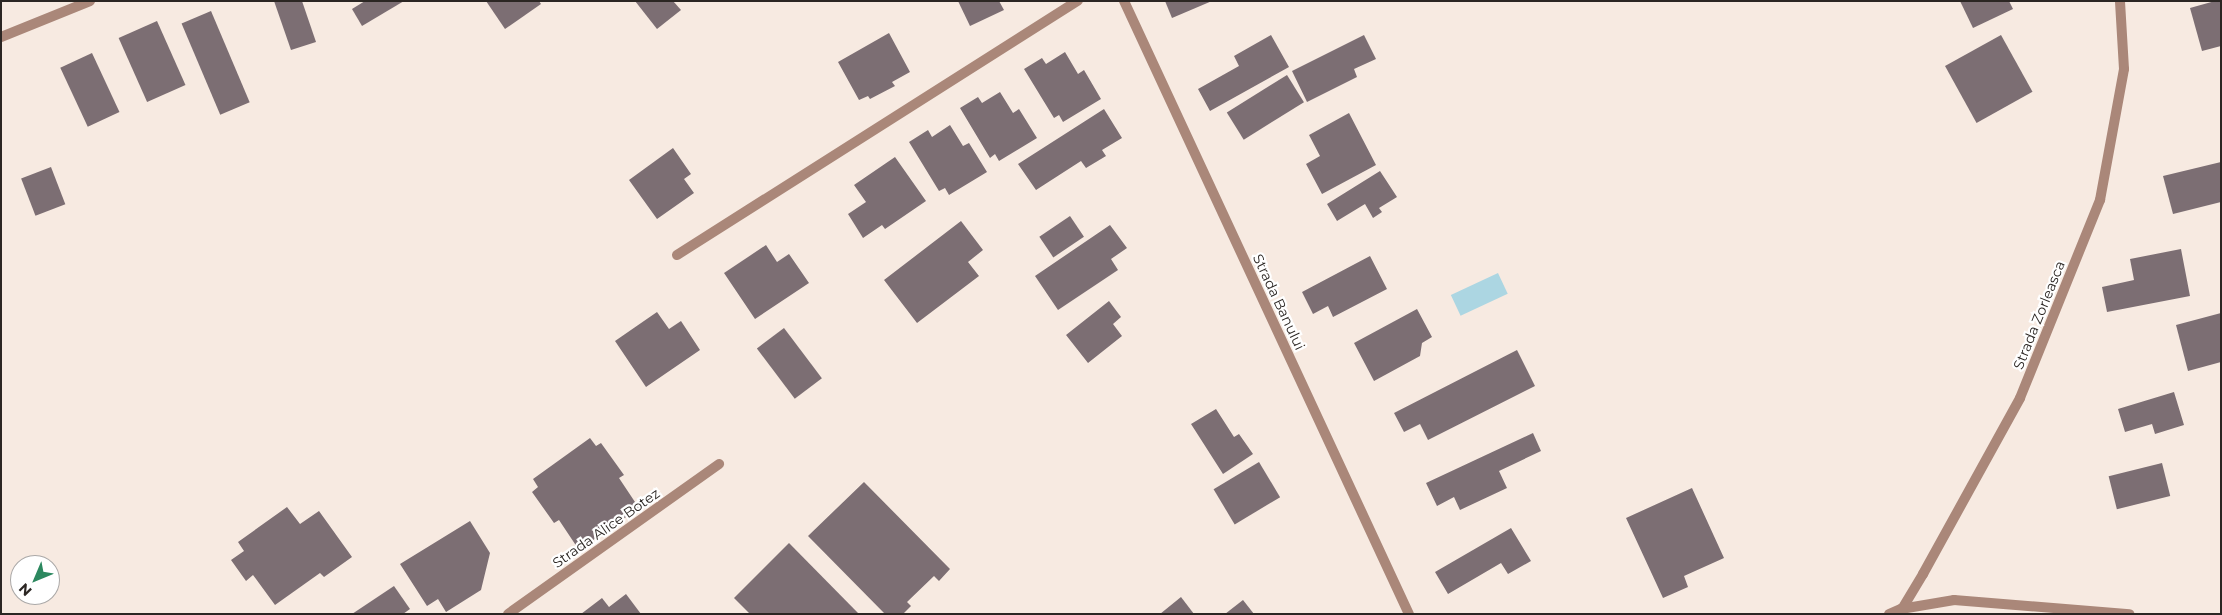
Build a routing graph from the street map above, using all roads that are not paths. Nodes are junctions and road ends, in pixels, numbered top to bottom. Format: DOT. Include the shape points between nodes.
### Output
graph roads {
  1 [pos="90,1"];
  2 [pos="1078,1"];
  3 [pos="1124,1"];
  4 [pos="2120,1"];
  5 [pos="1,37"];
  6 [pos="677,255"];
  7 [pos="719,464"];
  8 [pos="1900,611"];
  9 [pos="508,614"];
  10 [pos="1408,614"];
  11 [pos="1889,614"];
  12 [pos="2128,614"];
  1 -- 5 [label="street"];
  2 -- 6 [label="street"];
  3 -- 10 [label="street, Strada Banului"];
  4 -- 8 [label="street, Strada Zorleasca" via="2124,69 2100,200 2020,398"];
  7 -- 9 [label="street, Strada Alice Botez"];
  8 -- 11 [label="street"];
  8 -- 12 [label="street" via="1954,600"];
}
